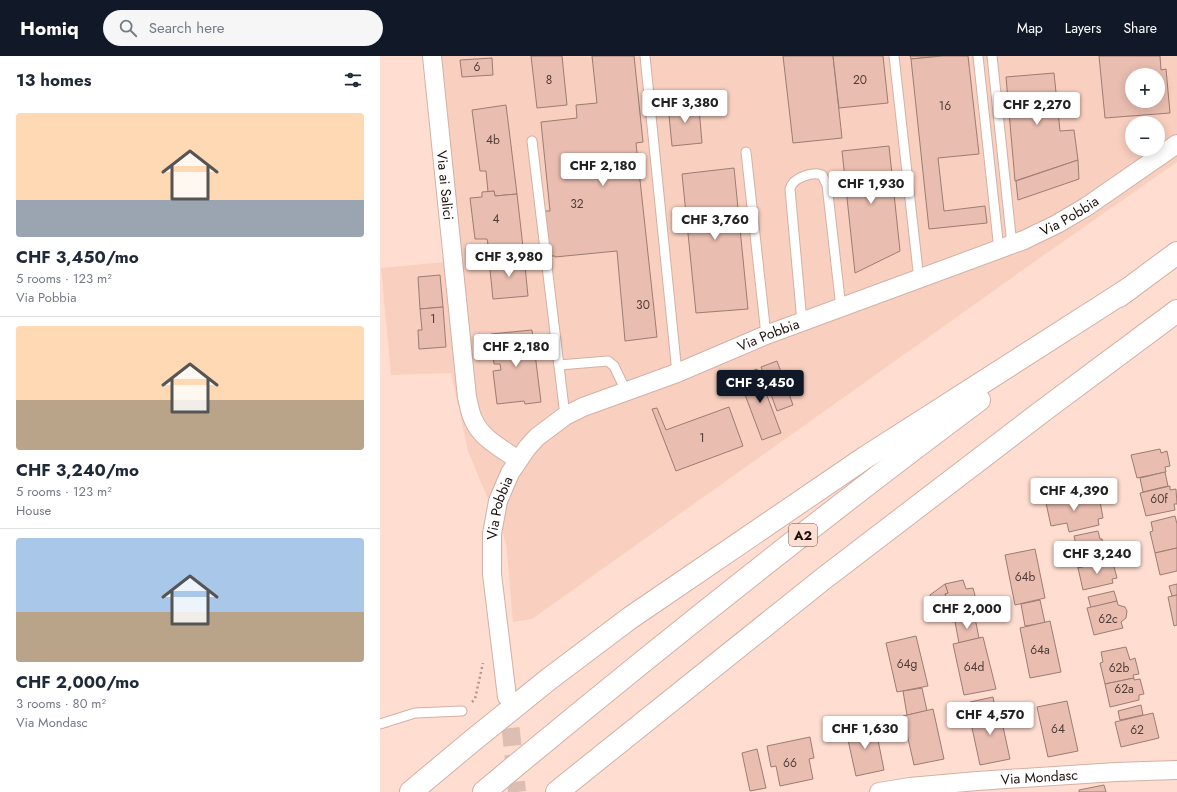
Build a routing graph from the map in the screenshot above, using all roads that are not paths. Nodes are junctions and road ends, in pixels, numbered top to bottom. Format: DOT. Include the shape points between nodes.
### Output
graph roads {
  1 [pos="432,56"];
  2 [pos="645,56"];
  3 [pos="894,56"];
  4 [pos="978,56"];
  5 [pos="992,56"];
  6 [pos="532,141"];
  7 [pos="1177,144"];
  8 [pos="746,152"];
  9 [pos="1005,248"];
  10 [pos="1177,253"];
  11 [pos="919,280"];
  12 [pos="1130,288"];
  13 [pos="841,308"];
  14 [pos="1177,311"];
  15 [pos="802,322"];
  16 [pos="766,335"];
  17 [pos="559,365"];
  18 [pos="677,373"];
  19 [pos="626,392"];
  20 [pos="565,416"];
  21 [pos="518,460"];
  22 [pos="507,697"];
  23 [pos="462,712"];
  24 [pos="380,724"];
  25 [pos="1176,773"];
  26 [pos="959,787"];
  27 [pos="411,792"];
  28 [pos="484,792"];
  29 [pos="557,792"];
  30 [pos="879,792"];
  1 -- 21 [label="street, Via ai Salici" via="470,413 486,437"];
  2 -- 18 [label="lane"];
  3 -- 11 [label="lane"];
  4 -- 9 [label="lane"];
  5 -- 9 [label="lane"];
  6 -- 17 [label="lane"];
  7 -- 9 [label="street, Via Pobbia" via="1086,207 1057,224"];
  8 -- 16 [label="lane"];
  9 -- 11 [label="street, Via Pobbia"];
  10 -- 12 [label="highway, A2"];
  11 -- 13 [label="street, Via Pobbia"];
  12 -- 27 [label="highway, A2" via="866,457 630,618 549,679"];
  12 -- 28 [label="highway, A2" via="769,562"];
  13 -- 15 [label="street, Via Pobbia"];
  13 -- 15 [label="lane" via="827,185 822,175 814,174 794,181 790,189"];
  14 -- 29 [label="highway" via="823,579"];
  15 -- 16 [label="street, Via Pobbia"];
  16 -- 18 [label="street, Via Pobbia"];
  17 -- 19 [label="lane" via="608,361 614,366"];
  17 -- 20 [label="lane"];
  18 -- 19 [label="street, Via Pobbia"];
  19 -- 20 [label="street, Via Pobbia"];
  20 -- 21 [label="street, Via Pobbia" via="537,437"];
  21 -- 22 [label="street, Via Pobbia" via="498,501 492,534 492,574"];
  23 -- 24 [label="lane" via="414,714"];
  25 -- 26 [label="street, Via Mondasc" via="1116,772"];
  26 -- 30 [label="street, Via Mondasc" via="910,787"];
}
